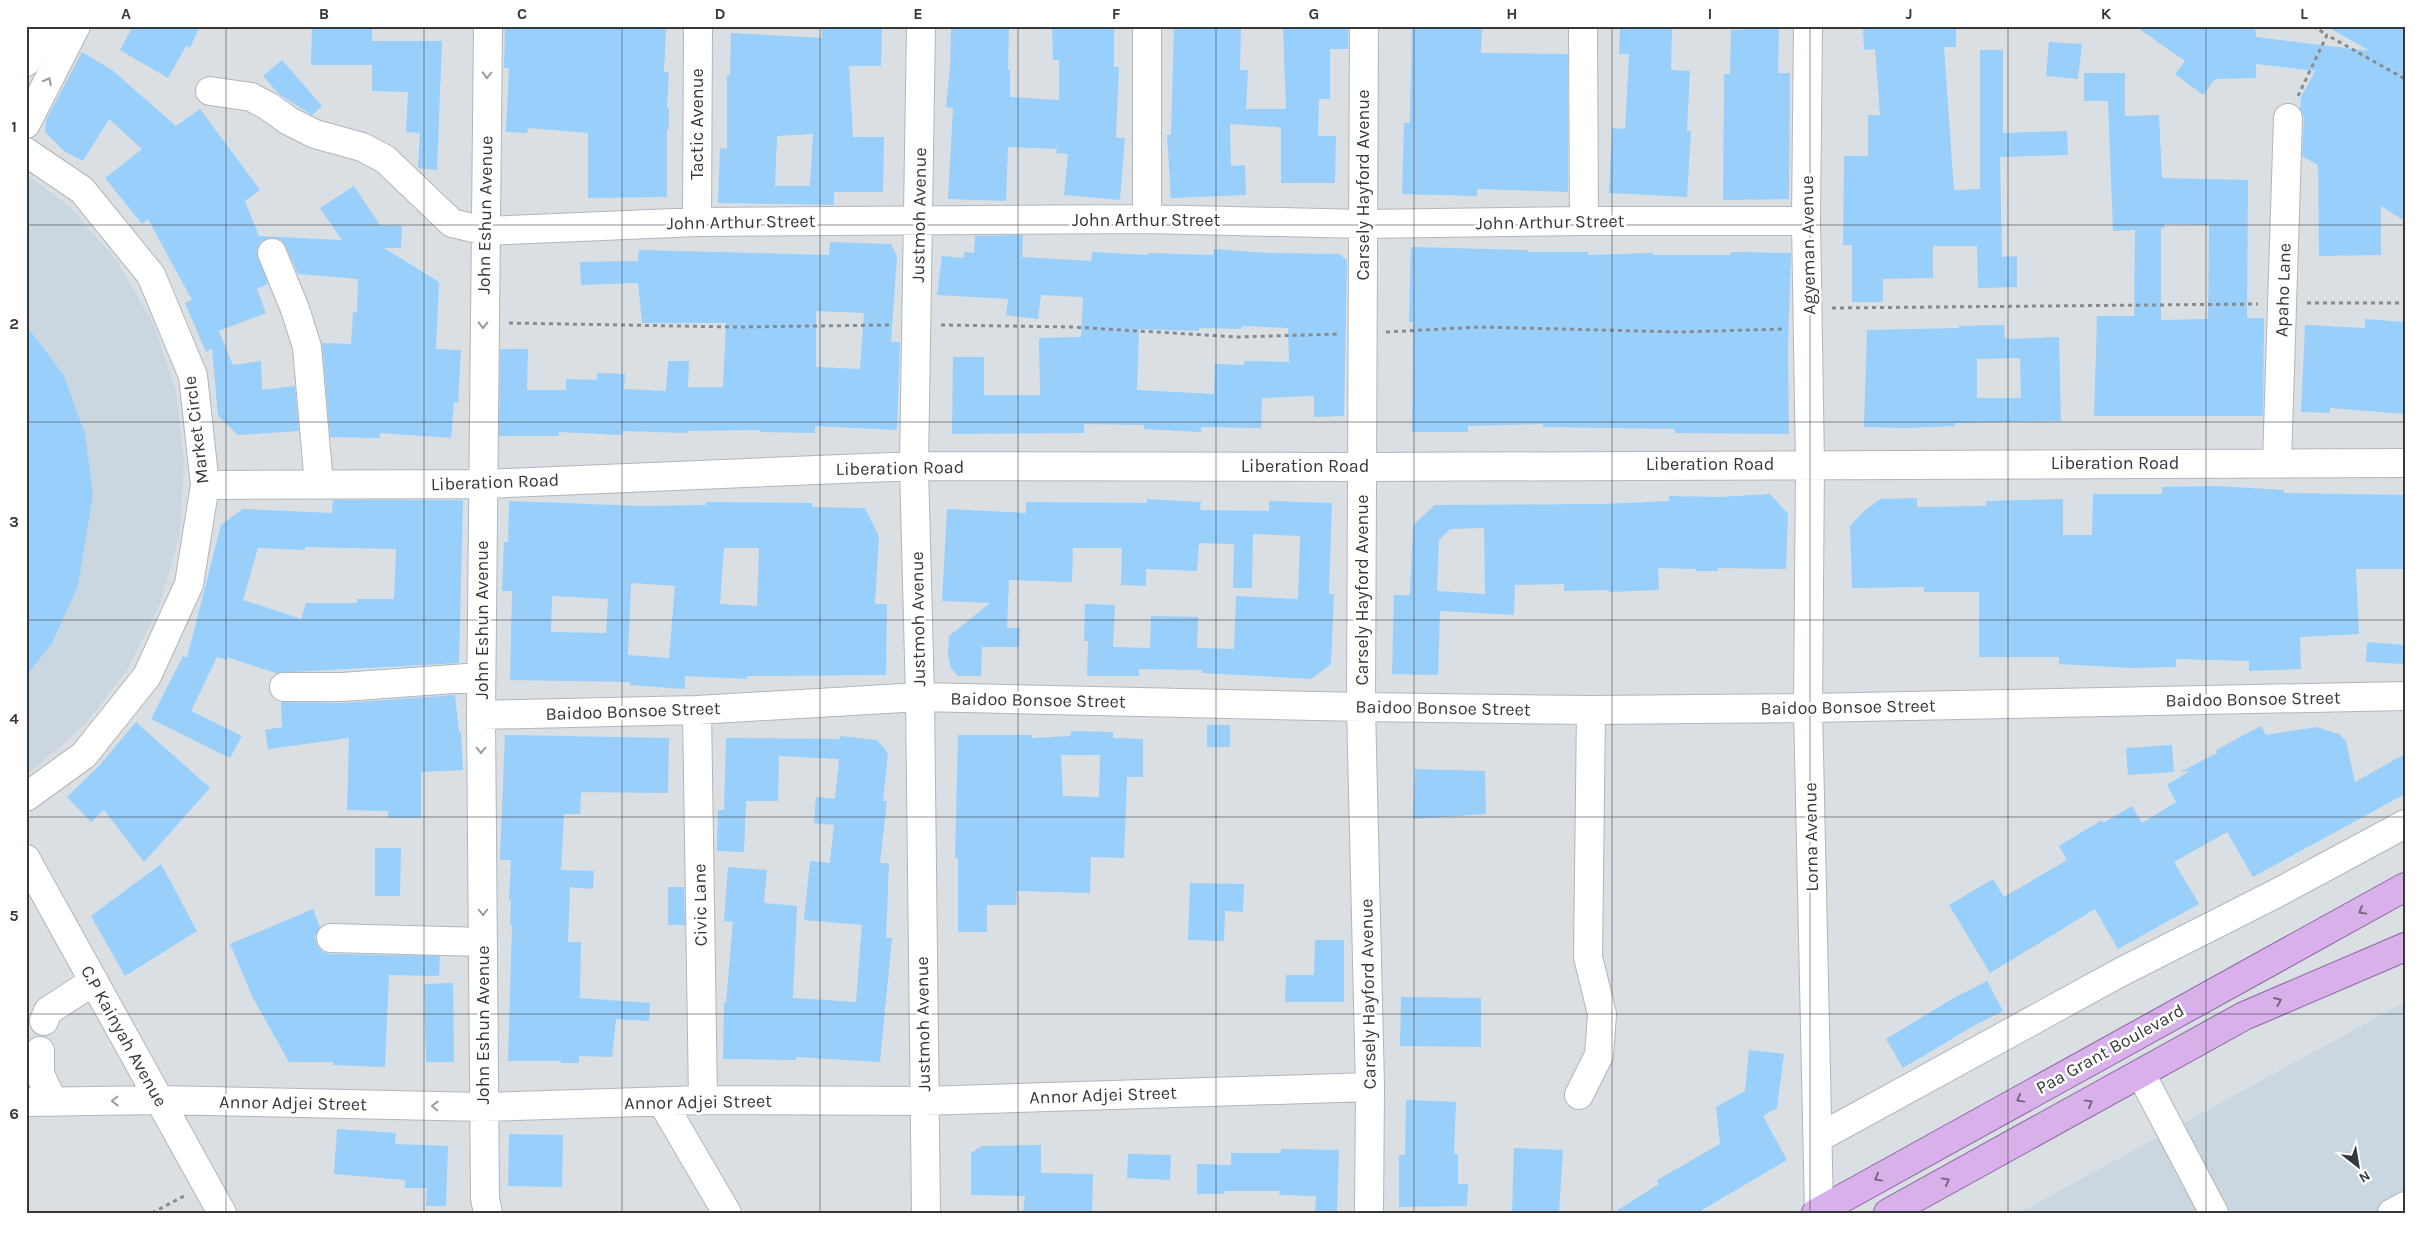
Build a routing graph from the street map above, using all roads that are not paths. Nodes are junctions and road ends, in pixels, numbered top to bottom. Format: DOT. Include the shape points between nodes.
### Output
graph roads {
  1 [pos="45,26"];
  2 [pos="76,26"];
  3 [pos="488,26"];
  4 [pos="698,26"];
  5 [pos="921,26"];
  6 [pos="1147,26"];
  7 [pos="1364,26"];
  8 [pos="1583,26"];
  9 [pos="1808,26"];
  10 [pos="26,62"];
  11 [pos="210,91"];
  12 [pos="2288,118"];
  13 [pos="26,124"];
  14 [pos="26,152"];
  15 [pos="1147,219"];
  16 [pos="920,220"];
  17 [pos="1584,221"];
  18 [pos="1806,221"];
  19 [pos="697,222"];
  20 [pos="1364,224"];
  21 [pos="485,231"];
  22 [pos="272,253"];
  23 [pos="2277,462"];
  24 [pos="1810,463"];
  25 [pos="2405,463"];
  26 [pos="914,466"];
  27 [pos="1362,467"];
  28 [pos="482,484"];
  29 [pos="205,485"];
  30 [pos="319,485"];
  31 [pos="481,677"];
  32 [pos="284,687"];
  33 [pos="2405,696"];
  34 [pos="920,697"];
  35 [pos="1361,707"];
  36 [pos="1808,708"];
  37 [pos="697,710"];
  38 [pos="1591,710"];
  39 [pos="481,714"];
  40 [pos="26,797"];
  41 [pos="2405,824"];
  42 [pos="26,858"];
  43 [pos="2405,887"];
  44 [pos="331,938"];
  45 [pos="483,942"];
  46 [pos="2405,946"];
  47 [pos="94,982"];
  48 [pos="2227,984"];
  49 [pos="2244,1016"];
  50 [pos="44,1021"];
  51 [pos="40,1051"];
  52 [pos="2141,1074"];
  53 [pos="1370,1087"];
  54 [pos="1579,1095"];
  55 [pos="159,1100"];
  56 [pos="703,1100"];
  57 [pos="924,1101"];
  58 [pos="26,1102"];
  59 [pos="53,1102"];
  60 [pos="662,1102"];
  61 [pos="484,1107"];
  62 [pos="1818,1138"];
  63 [pos="2405,1206"];
  64 [pos="1818,1212"];
  65 [pos="222,1213"];
  66 [pos="488,1213"];
  67 [pos="726,1213"];
  68 [pos="926,1213"];
  69 [pos="1369,1213"];
  70 [pos="1888,1213"];
  71 [pos="2214,1213"];
  72 [pos="2392,1213"];
  1 -- 10 [label="street"];
  13 -- 2 [label="street, one-way"];
  3 -- 21 [label="street, John Eshun Avenue, one-way"];
  4 -- 19 [label="street, Tactic Avenue"];
  5 -- 16 [label="street, Justmoh Avenue"];
  6 -- 15 [label="street"];
  7 -- 20 [label="street, Carsely Hayford Avenue"];
  8 -- 17 [label="street"];
  9 -- 18 [label="street, Agyeman Avenue"];
  11 -- 21 [label="street, John Arthur Street" via="251,97 315,134 362,147 385,159 452,222"];
  12 -- 23 [label="street, Apaho Lane"];
  14 -- 29 [label="street, Market Circle" via="82,190 151,275 193,376"];
  15 -- 16 [label="street, John Arthur Street"];
  15 -- 20 [label="street, John Arthur Street"];
  16 -- 19 [label="street, John Arthur Street"];
  16 -- 26 [label="street, Justmoh Avenue"];
  17 -- 18 [label="street, John Arthur Street"];
  17 -- 20 [label="street, John Arthur Street"];
  18 -- 24 [label="street, Agyeman Avenue"];
  19 -- 21 [label="street, John Arthur Street"];
  20 -- 27 [label="street, Carsely Hayford Avenue"];
  21 -- 28 [label="street, John Eshun Avenue, one-way"];
  22 -- 30 [label="street" via="307,348"];
  23 -- 24 [label="street, Liberation Road"];
  23 -- 25 [label="street, Liberation Road"];
  24 -- 27 [label="street, Liberation Road"];
  24 -- 36 [label="street, Lorna Avenue"];
  26 -- 27 [label="street, Liberation Road"];
  26 -- 28 [label="street, Liberation Road"];
  26 -- 34 [label="street, Justmoh Avenue"];
  27 -- 35 [label="street, Carsely Hayford Avenue"];
  28 -- 30 [label="street, Liberation Road"];
  28 -- 31 [label="street, John Eshun Avenue"];
  29 -- 30 [label="street, Liberation Road"];
  29 -- 40 [label="street, Market Circle" via="189,584 147,676 84,755"];
  31 -- 32 [label="street" via="342,687"];
  31 -- 39 [label="street, John Eshun Avenue"];
  33 -- 36 [label="street, Baidoo Bonsoe Street"];
  34 -- 35 [label="street, Baidoo Bonsoe Street"];
  34 -- 37 [label="street, Baidoo Bonsoe Street"];
  34 -- 57 [label="street, Justmoh Avenue"];
  35 -- 38 [label="street, Baidoo Bonsoe Street"];
  35 -- 53 [label="street, Carsely Hayford Avenue"];
  36 -- 38 [label="street, Baidoo Bonsoe Street"];
  36 -- 62 [label="street, Lorna Avenue"];
  37 -- 39 [label="street, Baidoo Bonsoe Street"];
  37 -- 56 [label="street, Civic Lane"];
  38 -- 54 [label="street" via="1588,957 1602,1014 1599,1056"];
  39 -- 45 [label="street, John Eshun Avenue, one-way"];
  41 -- 62 [label="street" via="2121,972"];
  42 -- 47 [label="street, C.P Kainyah Avenue"];
  43 -- 48 [label="main road, Paa Grant Boulevard, one-way"];
  44 -- 45 [label="street"];
  45 -- 61 [label="street, John Eshun Avenue"];
  49 -- 46 [label="main road, Paa Grant Boulevard, one-way"];
  47 -- 50 [label="street" via="48,1011"];
  47 -- 55 [label="street, C.P Kainyah Avenue"];
  48 -- 49 [label="main road"];
  48 -- 64 [label="main road, Paa Grant Boulevard, one-way"];
  49 -- 52 [label="main road, Paa Grant Boulevard"];
  51 -- 59 [label="street" via="40,1074"];
  70 -- 52 [label="main road, Paa Grant Boulevard, one-way"];
  52 -- 71 [label="street"];
  53 -- 57 [label="street, Annor Adjei Street"];
  53 -- 69 [label="street, Carsely Hayford Avenue"];
  55 -- 59 [label="street, Annor Adjei Street, one-way"];
  61 -- 55 [label="street, Annor Adjei Street, one-way"];
  55 -- 65 [label="street, C.P Kainyah Avenue"];
  56 -- 57 [label="street, Annor Adjei Street"];
  56 -- 60 [label="street, Annor Adjei Street"];
  57 -- 68 [label="street, Justmoh Avenue"];
  58 -- 59 [label="street, Annor Adjei Street"];
  60 -- 61 [label="street, Annor Adjei Street"];
  60 -- 67 [label="street"];
  61 -- 66 [label="street, John Eshun Avenue"];
  62 -- 64 [label="street, Lorna Avenue"];
  63 -- 72 [label="street"];
}
